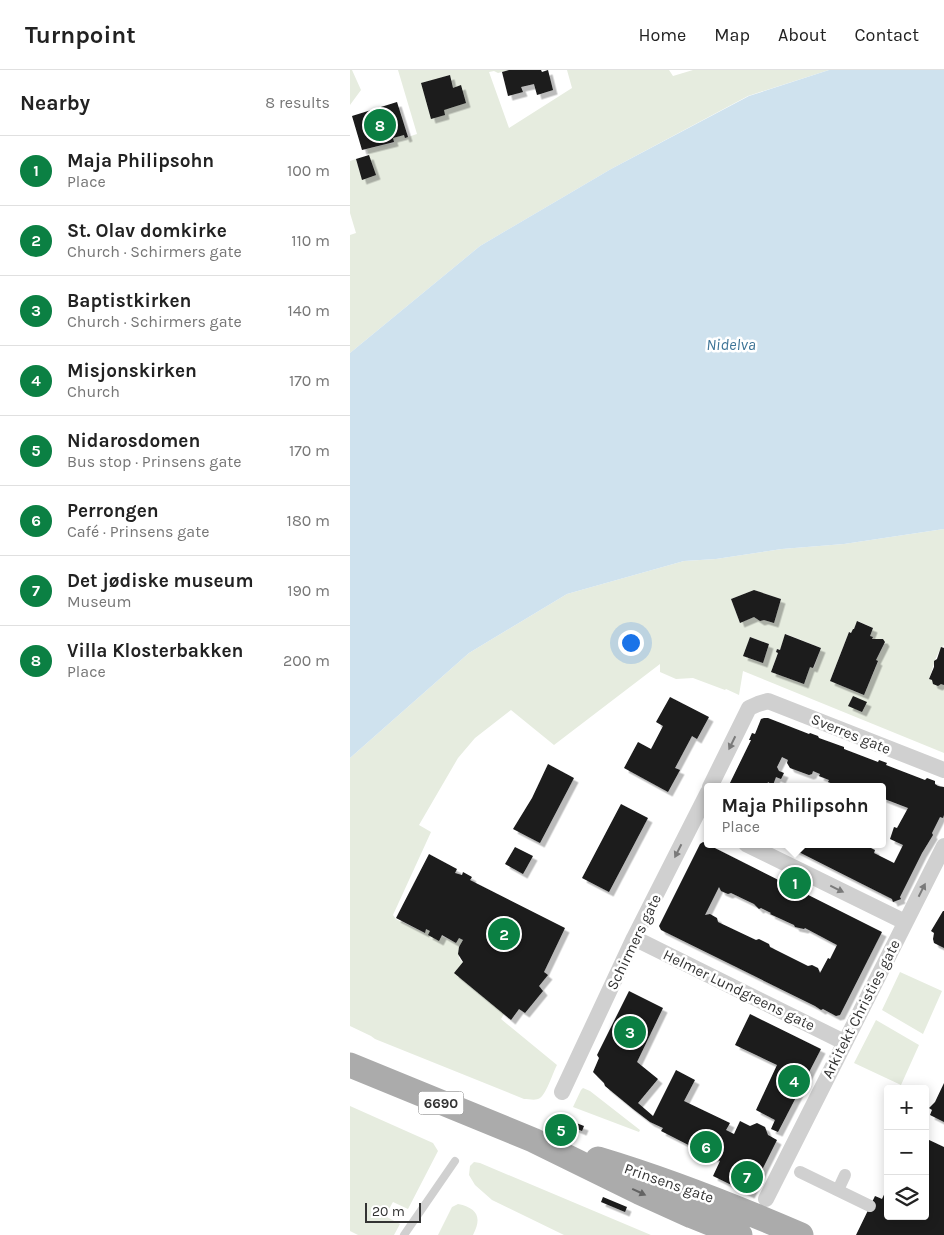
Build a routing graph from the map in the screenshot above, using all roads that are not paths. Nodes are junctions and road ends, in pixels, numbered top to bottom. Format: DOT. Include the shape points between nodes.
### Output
graph roads {
  1 [pos="944,770"];
  2 [pos="712,783"];
  3 [pos="704,809"];
  4 [pos="701,822"];
  5 [pos="944,846"];
  6 [pos="754,848"];
  7 [pos="905,922"];
  8 [pos="634,938"];
  9 [pos="844,1042"];
  10 [pos="350,1065"];
  11 [pos="562,1092"];
  12 [pos="533,1140"];
  13 [pos="455,1161"];
  14 [pos="800,1172"];
  15 [pos="845,1175"];
  16 [pos="838,1190"];
  17 [pos="766,1200"];
  18 [pos="870,1206"];
  19 [pos="404,1235"];
  20 [pos="740,1235"];
  21 [pos="801,1235"];
  1 -- 2 [label="street, Sverres gate, one-way" via="768,701 749,708"];
  3 -- 4 [label="street, Schirmers gate"];
  4 -- 8 [label="street, Schirmers gate, one-way"];
  7 -- 5 [label="street, Arkitekt Christies gate, one-way"];
  6 -- 7 [label="street, one-way"];
  7 -- 9 [label="street, Arkitekt Christies gate"];
  8 -- 9 [label="street, Helmer Lundgreens gate"];
  8 -- 11 [label="street, Schirmers gate"];
  9 -- 17 [label="street, Arkitekt Christies gate"];
  10 -- 12 [label="main road, Prinsens gate / 6690"];
  12 -- 20 [label="main road, Prinsens gate / 6690, one-way" via="639,1192"];
  12 -- 21 [label="main road, Prinsens gate / 6690" via="703,1193"];
  13 -- 19 [label="lane"];
  14 -- 16 [label="street"];
  15 -- 16 [label="street"];
  16 -- 18 [label="street"];
}
